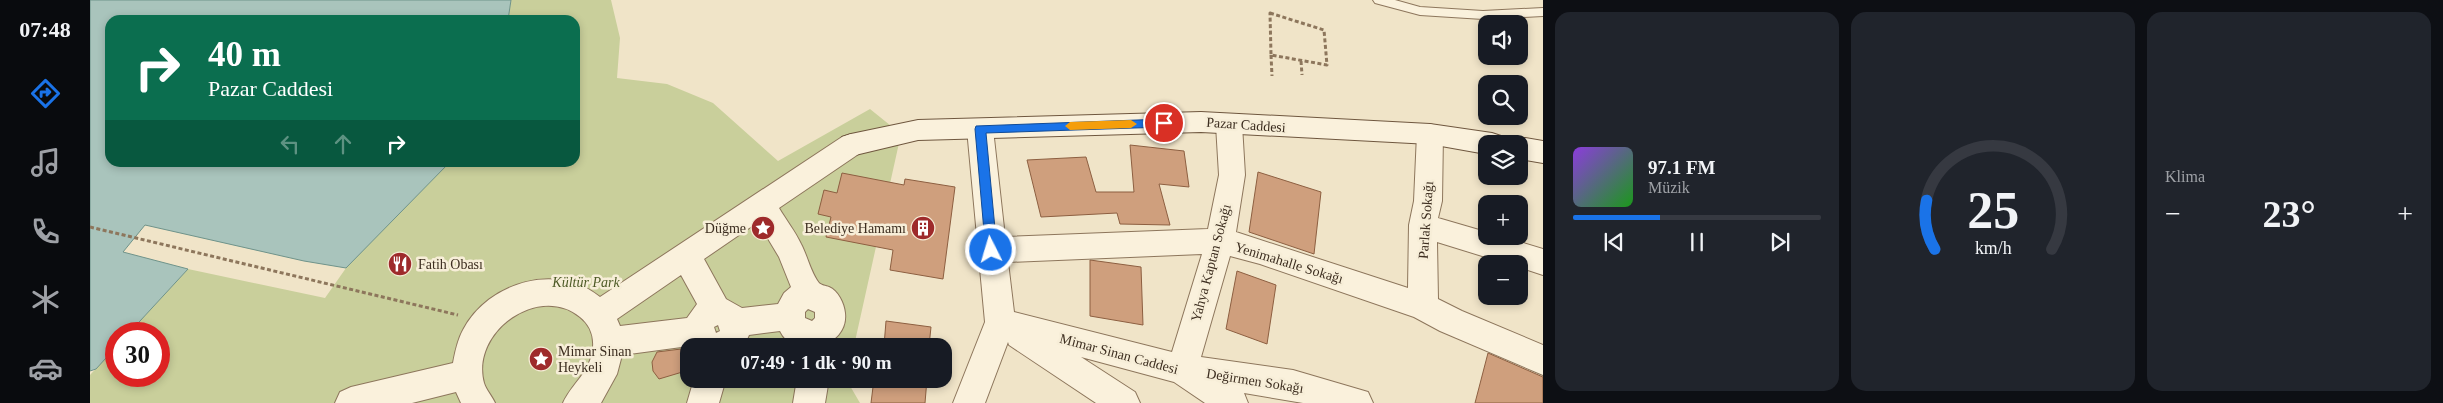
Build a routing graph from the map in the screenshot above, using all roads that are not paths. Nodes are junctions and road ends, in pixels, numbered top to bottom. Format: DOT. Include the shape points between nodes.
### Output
graph roads {
  1 [pos="1378,0"];
  2 [pos="1543,12"];
  3 [pos="1228,125"];
  4 [pos="980,129"];
  5 [pos="1430,134"];
  6 [pos="1478,142"];
  7 [pos="1528,150"];
  8 [pos="1543,152"];
  9 [pos="762,205"];
  10 [pos="1423,225"];
  11 [pos="1220,242"];
  12 [pos="991,250"];
  13 [pos="685,256"];
  14 [pos="1543,262"];
  15 [pos="810,296"];
  16 [pos="1423,306"];
  17 [pos="789,316"];
  18 [pos="1000,322"];
  19 [pos="603,328"];
  20 [pos="716,332"];
  21 [pos="811,338"];
  22 [pos="816,338"];
  23 [pos="1543,360"];
  24 [pos="1182,370"];
  25 [pos="468,374"];
  26 [pos="707,388"];
  27 [pos="812,388"];
  28 [pos="590,399"];
  29 [pos="351,403"];
  30 [pos="480,403"];
  31 [pos="703,403"];
  32 [pos="809,403"];
  33 [pos="969,403"];
  34 [pos="1124,403"];
  35 [pos="1232,403"];
  36 [pos="1357,403"];
  1 -- 2 [label="lane" via="1420,10 1483,15"];
  3 -- 4 [label="street, Pazar Caddesi" via="1201,122"];
  3 -- 5 [label="street, Pazar Caddesi"];
  3 -- 11 [label="street, Yahya Kaptan Sokağı" via="1232,175"];
  4 -- 9 [label="street, Pazar Caddesi" via="918,130 851,145"];
  4 -- 12 [label="street"];
  5 -- 6 [label="street, Pazar Caddesi"];
  5 -- 10 [label="street, Parlak Sokağı" via="1428,201"];
  7 -- 8 [label="street"];
  9 -- 13 [label="street"];
  9 -- 15 [label="street" via="790,250"];
  10 -- 14 [label="street"];
  10 -- 16 [label="street, Parlak Sokağı"];
  11 -- 12 [label="street, Yenimahalle Sokağı"];
  11 -- 16 [label="street, Yenimahalle Sokağı" via="1260,251"];
  11 -- 24 [label="street, Yahya Kaptan Sokağı"];
  12 -- 18 [label="street"];
  13 -- 19 [label="street"];
  13 -- 20 [label="street" via="700,278"];
  15 -- 17 [label="street" via="798,300 790,309"];
  15 -- 22 [label="street" via="828,304 832,316"];
  16 -- 23 [label="street, Yenimahalle Sokağı"];
  17 -- 20 [label="street"];
  17 -- 21 [label="street" via="794,328"];
  18 -- 24 [label="street, Mimar Sinan Caddesi"];
  18 -- 33 [label="street"];
  18 -- 34 [label="street"];
  19 -- 20 [label="street"];
  19 -- 25 [label="street" via="589,303 571,294 550,290 527,294 506,304 474,338"];
  19 -- 28 [label="street" via="608,358"];
  24 -- 35 [label="street, Mimar Sinan Caddesi"];
  24 -- 36 [label="street, Değirmen Sokağı" via="1293,385"];
  25 -- 29 [label="street"];
  25 -- 30 [label="street" via="468,382"];
  26 -- 31 [label="street"];
  27 -- 32 [label="street"];
}
